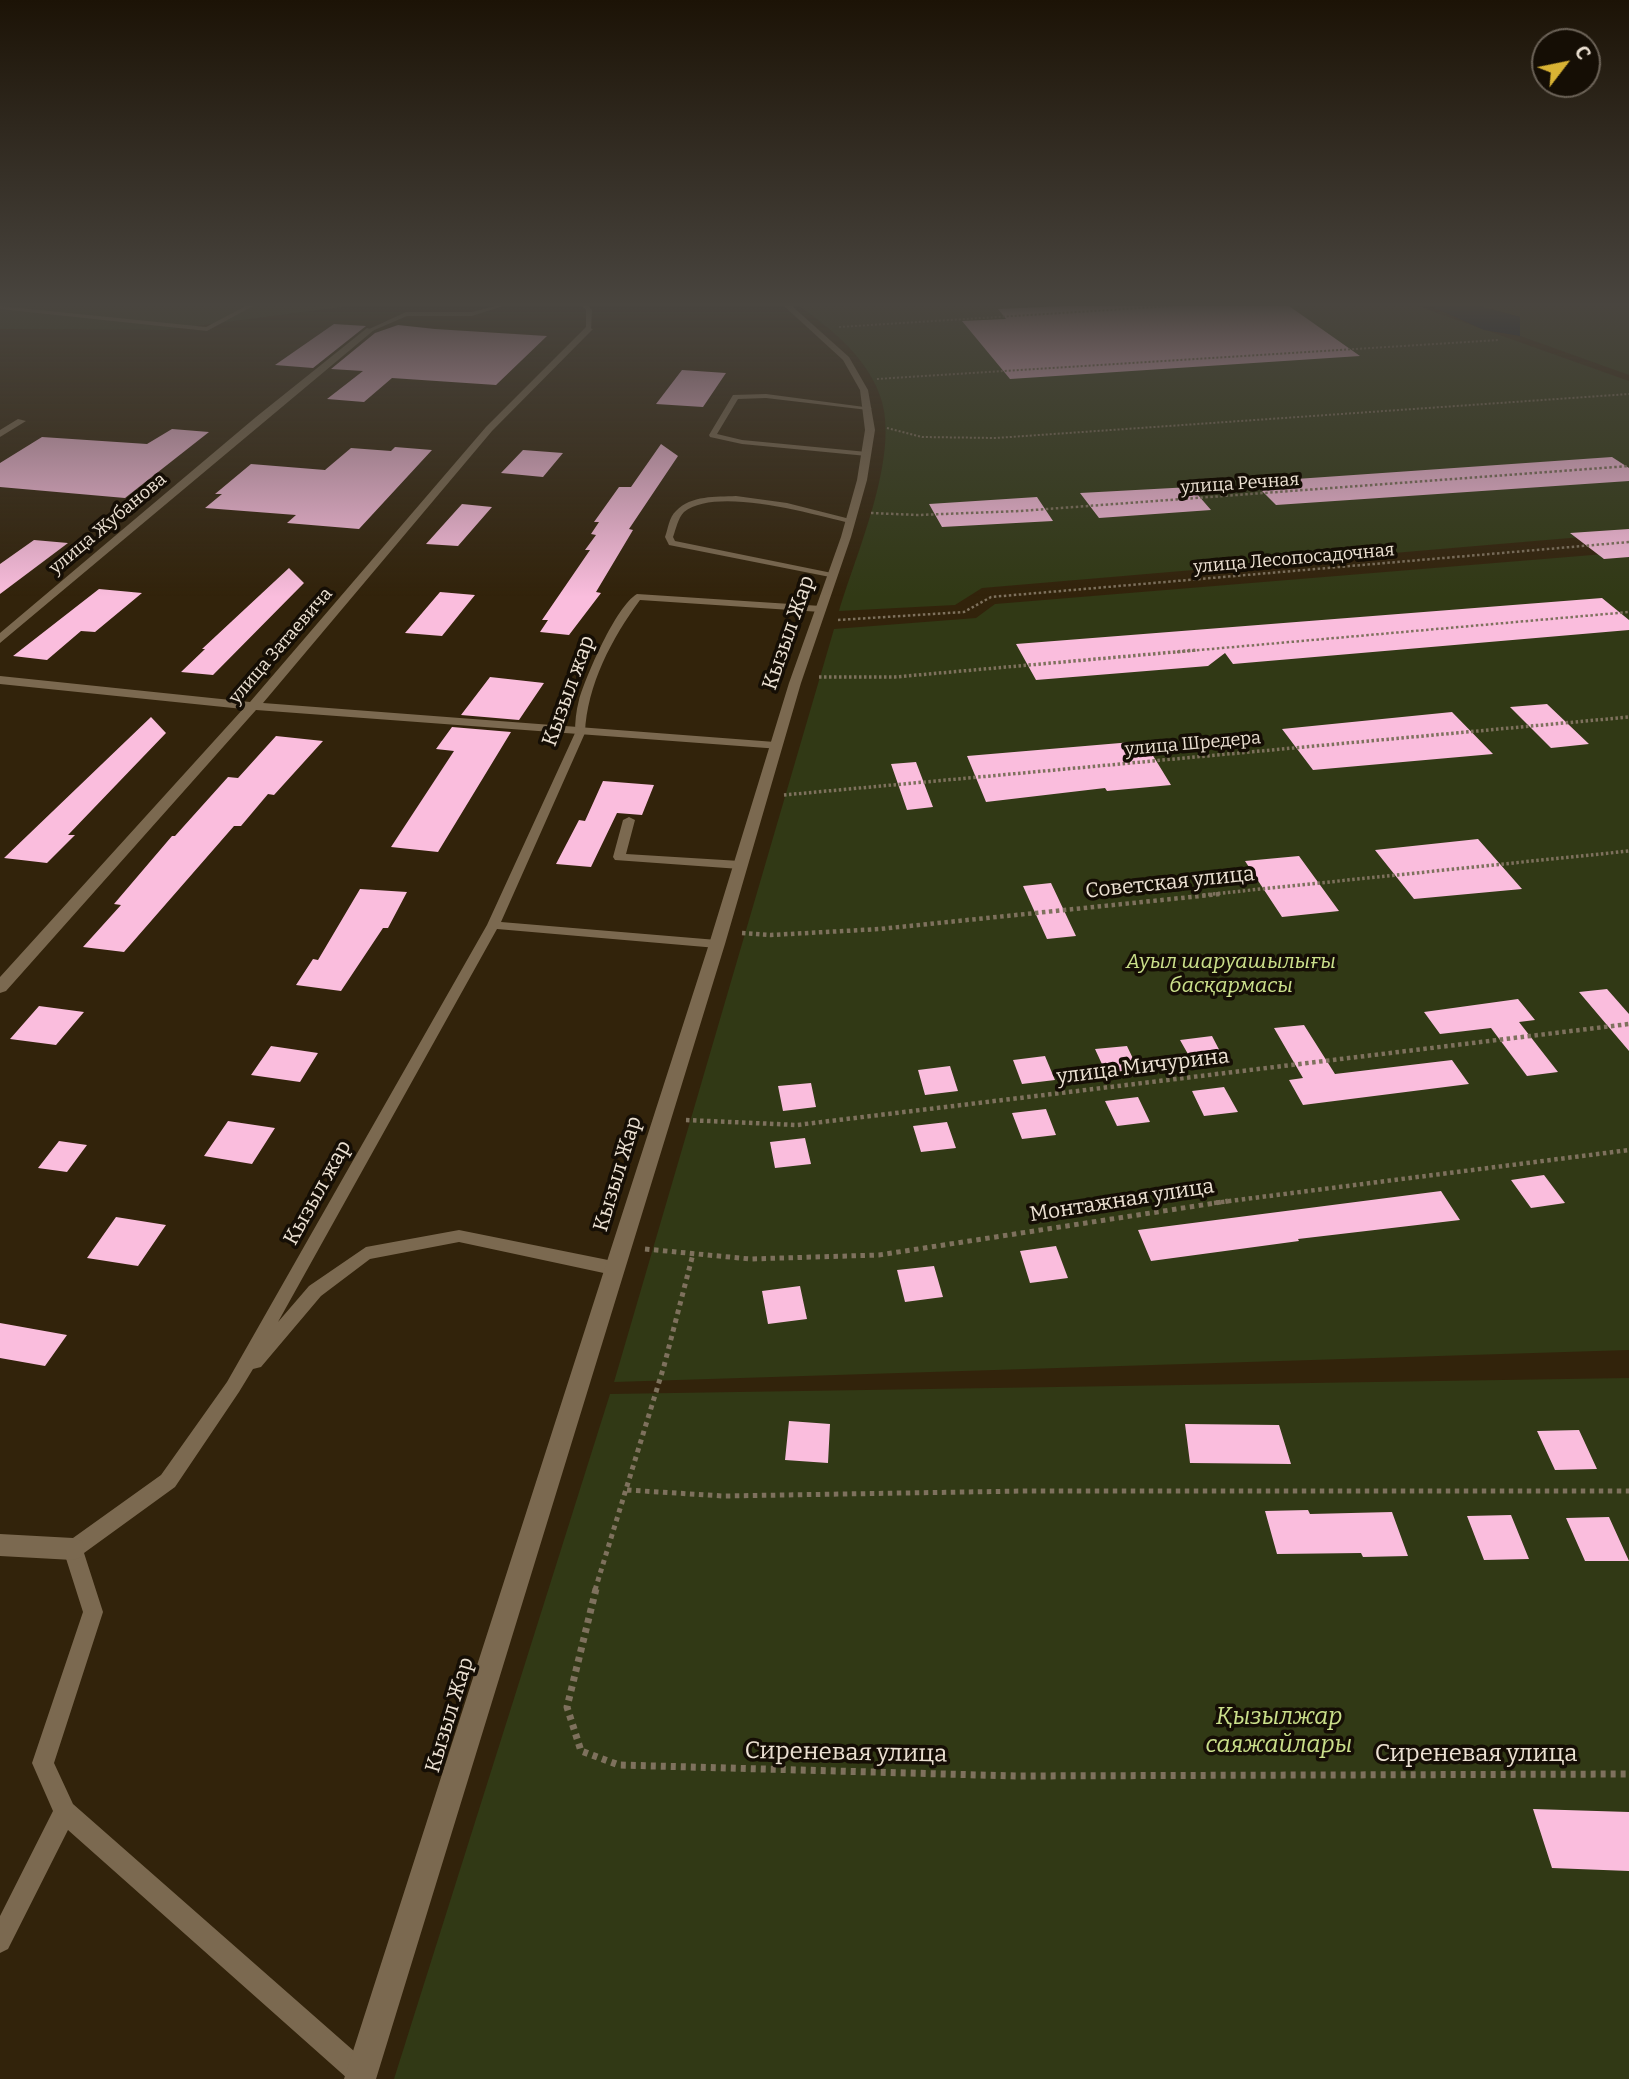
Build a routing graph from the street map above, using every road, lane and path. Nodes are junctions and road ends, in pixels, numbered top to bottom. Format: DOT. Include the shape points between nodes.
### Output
graph roads {
  1 [pos="279,403"];
  2 [pos="515,403"];
  3 [pos="732,403"];
  4 [pos="802,403"];
  5 [pos="865,403"];
  6 [pos="1499,403"];
  7 [pos="869,416"];
  8 [pos="21,421"];
  9 [pos="0,434"];
  10 [pos="867,453"];
  11 [pos="1629,466"];
  12 [pos="851,516"];
  13 [pos="1629,542"];
  14 [pos="832,576"];
  15 [pos="1629,612"];
  16 [pos="818,615"];
  17 [pos="0,639"];
  18 [pos="797,676"];
  19 [pos="0,680"];
  20 [pos="253,706"];
  21 [pos="1629,717"];
  22 [pos="580,733"];
  23 [pos="775,746"];
  24 [pos="759,798"];
  25 [pos="629,820"];
  26 [pos="1629,851"];
  27 [pos="740,865"];
  28 [pos="493,925"];
  29 [pos="717,944"];
  30 [pos="0,987"];
  31 [pos="1629,1024"];
  32 [pos="661,1115"];
  33 [pos="1629,1150"];
  34 [pos="620,1246"];
  35 [pos="693,1254"];
  36 [pos="612,1268"];
  37 [pos="233,1387"];
  38 [pos="627,1490"];
  39 [pos="1629,1491"];
  40 [pos="0,1545"];
  41 [pos="73,1549"];
  42 [pos="1629,1774"];
  43 [pos="65,1812"];
  44 [pos="0,1941"];
  45 [pos="361,2077"];
  1 -- 17 [label="street, улица Жубанова"];
  2 -- 20 [label="street, улица Затаевича"];
  3 -- 10 [label="lane" via="713,435"];
  4 -- 7 [label="lane"];
  5 -- 7 [label="street, Кызыл Жар"];
  6 -- 7 [label="path" via="996,438 922,438"];
  7 -- 10 [label="street, Кызыл Жар"];
  8 -- 9 [label="street"];
  10 -- 12 [label="street, Кызыл Жар"];
  11 -- 12 [label="path, улица Речная" via="997,512"];
  12 -- 14 [label="street, Кызыл Жар"];
  12 -- 14 [label="lane" via="718,497 690,504 678,513 669,537 672,543"];
  13 -- 16 [label="path, улица Лесопосадочная" via="991,597 964,612"];
  14 -- 16 [label="street, Кызыл Жар"];
  15 -- 18 [label="path" via="895,677"];
  16 -- 18 [label="street, Кызыл Жар"];
  16 -- 22 [label="lane, Кызыл жар" via="637,597 617,623 579,715"];
  18 -- 23 [label="street, Кызыл Жар"];
  19 -- 20 [label="street"];
  20 -- 22 [label="street"];
  20 -- 30 [label="street, улица Затаевича"];
  21 -- 24 [label="path, улица Шредера"];
  22 -- 23 [label="street"];
  22 -- 28 [label="lane, Кызыл жар"];
  23 -- 24 [label="street, Кызыл Жар"];
  24 -- 27 [label="street, Кызыл Жар"];
  25 -- 27 [label="lane" via="619,857"];
  26 -- 29 [label="path, Советская улица" via="880,929 771,935 743,932"];
  27 -- 29 [label="street, Кызыл Жар"];
  28 -- 29 [label="lane"];
  28 -- 37 [label="lane, Кызыл жар"];
  29 -- 32 [label="street, Кызыл Жар"];
  31 -- 32 [label="path, улица Мичурина" via="797,1125 703,1123"];
  32 -- 34 [label="street, Кызыл Жар"];
  33 -- 35 [label="path, Монтажная улица" via="1195,1205 879,1255 775,1259"];
  34 -- 35 [label="path, Монтажная улица"];
  34 -- 36 [label="street, Кызыл Жар"];
  35 -- 38 [label="path, Сиреневая улица"];
  36 -- 37 [label="lane" via="459,1236 366,1253 316,1291"];
  36 -- 45 [label="street, Кызыл Жар"];
  37 -- 41 [label="lane, Кызыл жар" via="168,1481"];
  38 -- 39 [label="path" via="723,1496"];
  38 -- 42 [label="path, Сиреневая улица" via="567,1707 581,1751 619,1765 1016,1776"];
  40 -- 41 [label="street"];
  41 -- 43 [label="lane" via="93,1612 43,1763"];
  43 -- 44 [label="lane"];
  43 -- 45 [label="lane"];
}
